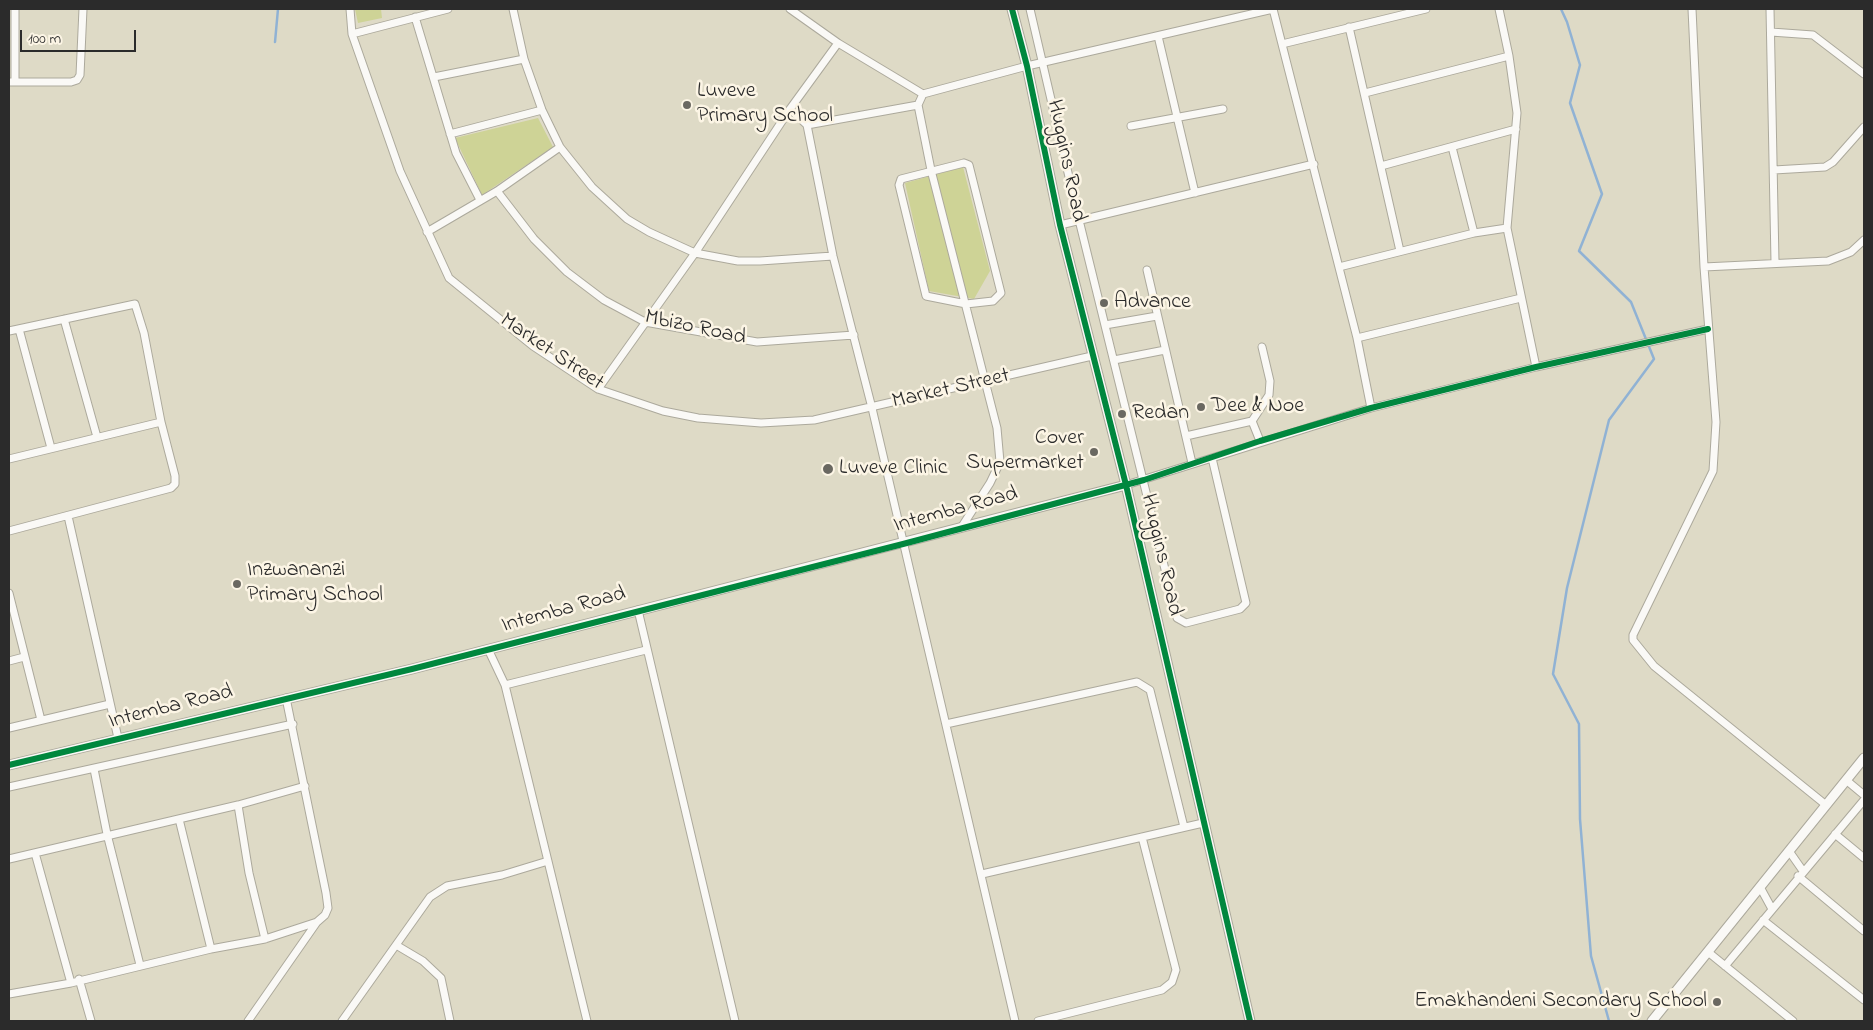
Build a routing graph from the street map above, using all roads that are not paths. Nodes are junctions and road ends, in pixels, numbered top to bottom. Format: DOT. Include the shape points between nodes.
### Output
graph roads {
  1 [pos="83,9"];
  2 [pos="350,9"];
  3 [pos="448,9"];
  4 [pos="513,9"];
  5 [pos="790,9"];
  6 [pos="1012,9"];
  7 [pos="1030,9"];
  8 [pos="1273,9"];
  9 [pos="1425,9"];
  10 [pos="1499,9"];
  11 [pos="1692,9"];
  12 [pos="1770,9"];
  13 [pos="13,13"];
  14 [pos="415,17"];
  15 [pos="1350,27"];
  16 [pos="1771,32"];
  17 [pos="352,34"];
  18 [pos="1158,36"];
  19 [pos="838,43"];
  20 [pos="1282,44"];
  21 [pos="1509,56"];
  22 [pos="524,59"];
  23 [pos="1044,62"];
  24 [pos="1027,66"];
  25 [pos="1864,74"];
  26 [pos="434,77"];
  27 [pos="12,82"];
  28 [pos="1365,93"];
  29 [pos="923,94"];
  30 [pos="918,105"];
  31 [pos="790,109"];
  32 [pos="542,110"];
  33 [pos="1223,110"];
  34 [pos="1177,117"];
  35 [pos="807,125"];
  36 [pos="1131,126"];
  37 [pos="1864,126"];
  38 [pos="1516,129"];
  39 [pos="450,134"];
  40 [pos="560,147"];
  41 [pos="1452,147"];
  42 [pos="1314,164"];
  43 [pos="1381,166"];
  44 [pos="931,170"];
  45 [pos="1774,170"];
  46 [pos="497,191"];
  47 [pos="1195,193"];
  48 [pos="480,200"];
  49 [pos="1079,220"];
  50 [pos="1060,225"];
  51 [pos="1507,228"];
  52 [pos="426,232"];
  53 [pos="1474,233"];
  54 [pos="1864,240"];
  55 [pos="1400,251"];
  56 [pos="695,253"];
  57 [pos="833,256"];
  58 [pos="1775,262"];
  59 [pos="1339,267"];
  60 [pos="1704,267"];
  61 [pos="1147,270"];
  62 [pos="1520,298"];
  63 [pos="966,304"];
  64 [pos="1158,316"];
  65 [pos="64,319"];
  66 [pos="645,322"];
  67 [pos="1105,324"];
  68 [pos="1708,329"];
  69 [pos="19,330"];
  70 [pos="9,331"];
  71 [pos="854,335"];
  72 [pos="1357,338"];
  73 [pos="1262,347"];
  74 [pos="1165,350"];
  75 [pos="1092,356"];
  76 [pos="1114,360"];
  77 [pos="1536,367"];
  78 [pos="985,382"];
  79 [pos="598,389"];
  80 [pos="872,408"];
  81 [pos="1371,408"];
  82 [pos="1252,421"];
  83 [pos="161,422"];
  84 [pos="1186,436"];
  85 [pos="97,438"];
  86 [pos="1260,441"];
  87 [pos="52,448"];
  88 [pos="1212,458"];
  89 [pos="9,459"];
  90 [pos="1192,463"];
  91 [pos="1144,480"];
  92 [pos="1126,485"];
  93 [pos="68,516"];
  94 [pos="961,528"];
  95 [pos="9,531"];
  96 [pos="903,544"];
  97 [pos="9,593"];
  98 [pos="638,610"];
  99 [pos="488,649"];
  100 [pos="646,650"];
  101 [pos="24,657"];
  102 [pos="9,660"];
  103 [pos="505,685"];
  104 [pos="286,698"];
  105 [pos="110,704"];
  106 [pos="41,720"];
  107 [pos="293,724"];
  108 [pos="946,724"];
  109 [pos="9,728"];
  110 [pos="118,738"];
  111 [pos="1863,762"];
  112 [pos="9,765"];
  113 [pos="94,769"];
  114 [pos="1846,780"];
  115 [pos="9,786"];
  116 [pos="305,786"];
  117 [pos="1864,794"];
  118 [pos="1864,800"];
  119 [pos="238,805"];
  120 [pos="1826,805"];
  121 [pos="179,819"];
  122 [pos="1203,824"];
  123 [pos="1184,827"];
  124 [pos="108,834"];
  125 [pos="1835,834"];
  126 [pos="1142,837"];
  127 [pos="1789,851"];
  128 [pos="35,853"];
  129 [pos="1864,858"];
  130 [pos="9,859"];
  131 [pos="548,861"];
  132 [pos="982,874"];
  133 [pos="1801,874"];
  134 [pos="1760,887"];
  135 [pos="1772,909"];
  136 [pos="1763,920"];
  137 [pos="317,922"];
  138 [pos="1864,931"];
  139 [pos="265,939"];
  140 [pos="396,945"];
  141 [pos="211,949"];
  142 [pos="1708,952"];
  143 [pos="140,965"];
  144 [pos="1725,966"];
  145 [pos="79,980"];
  146 [pos="71,983"];
  147 [pos="9,994"];
  148 [pos="1864,1000"];
  149 [pos="91,1021"];
  150 [pos="248,1021"];
  151 [pos="342,1021"];
  152 [pos="450,1021"];
  153 [pos="586,1021"];
  154 [pos="735,1021"];
  155 [pos="1016,1021"];
  156 [pos="1038,1021"];
  157 [pos="1250,1021"];
  158 [pos="1652,1021"];
  159 [pos="1792,1021"];
  1 -- 27 [label="street" via="80,75 77,80"];
  2 -- 17 [label="street, Market Street"];
  3 -- 14 [label="street"];
  4 -- 22 [label="street"];
  5 -- 19 [label="street"];
  6 -- 24 [label="street, Huggins Road"];
  7 -- 23 [label="street"];
  8 -- 18 [label="street"];
  8 -- 20 [label="street"];
  9 -- 15 [label="street"];
  10 -- 21 [label="street"];
  11 -- 60 [label="street"];
  12 -- 16 [label="street"];
  13 -- 27 [label="street"];
  14 -- 17 [label="street"];
  14 -- 26 [label="street"];
  15 -- 20 [label="street"];
  15 -- 28 [label="street"];
  16 -- 25 [label="street" via="1813,35"];
  16 -- 45 [label="street"];
  17 -- 52 [label="street, Market Street" via="400,171"];
  18 -- 23 [label="street"];
  18 -- 34 [label="street"];
  19 -- 29 [label="street"];
  19 -- 31 [label="street"];
  20 -- 42 [label="street"];
  21 -- 28 [label="street"];
  21 -- 38 [label="street" via="1516,99"];
  22 -- 26 [label="street"];
  22 -- 32 [label="street"];
  23 -- 24 [label="street"];
  23 -- 49 [label="street"];
  24 -- 29 [label="street"];
  24 -- 50 [label="street, Huggins Road"];
  26 -- 39 [label="street"];
  28 -- 43 [label="street"];
  29 -- 30 [label="street"];
  30 -- 35 [label="street"];
  30 -- 44 [label="street"];
  31 -- 35 [label="street"];
  31 -- 56 [label="street"];
  32 -- 39 [label="street"];
  32 -- 40 [label="street"];
  33 -- 34 [label="street"];
  34 -- 36 [label="street"];
  34 -- 47 [label="street"];
  35 -- 57 [label="street"];
  37 -- 45 [label="street" via="1825,167"];
  38 -- 41 [label="street"];
  38 -- 51 [label="street"];
  39 -- 48 [label="street"];
  40 -- 46 [label="street"];
  40 -- 56 [label="street" via="592,187 627,219"];
  41 -- 43 [label="street"];
  41 -- 53 [label="street"];
  42 -- 47 [label="street"];
  42 -- 59 [label="street"];
  43 -- 55 [label="street"];
  44 -- 63 [label="street"];
  44 -- 63 [label="street" via="899,181 924,292 936,300"];
  44 -- 63 [label="street" via="964,163 969,165 1001,293 993,301"];
  45 -- 58 [label="street"];
  46 -- 48 [label="street"];
  46 -- 66 [label="street, Mbizo Road" via="534,239 567,272 604,300"];
  47 -- 49 [label="street"];
  48 -- 52 [label="street"];
  49 -- 50 [label="street"];
  49 -- 67 [label="street"];
  50 -- 75 [label="street, Huggins Road"];
  51 -- 53 [label="street"];
  51 -- 62 [label="street"];
  52 -- 79 [label="street, Market Street" via="449,278 533,346"];
  53 -- 55 [label="street"];
  54 -- 58 [label="street" via="1839,258"];
  55 -- 59 [label="street"];
  56 -- 57 [label="street" via="760,262"];
  56 -- 66 [label="street"];
  57 -- 71 [label="street"];
  58 -- 60 [label="street"];
  59 -- 72 [label="street"];
  60 -- 68 [label="street"];
  61 -- 64 [label="street"];
  62 -- 72 [label="street"];
  62 -- 77 [label="street"];
  63 -- 78 [label="street"];
  64 -- 67 [label="street"];
  64 -- 74 [label="street"];
  65 -- 69 [label="street"];
  65 -- 83 [label="street" via="135,304 144,333"];
  65 -- 85 [label="street"];
  66 -- 71 [label="street, Mbizo Road" via="757,342"];
  66 -- 79 [label="street"];
  67 -- 76 [label="street"];
  68 -- 77 [label="street"];
  68 -- 120 [label="street" via="1716,422 1713,471 1633,640 1654,666"];
  69 -- 70 [label="street"];
  69 -- 87 [label="street"];
  71 -- 80 [label="street"];
  72 -- 81 [label="street"];
  73 -- 82 [label="street" via="1270,396"];
  74 -- 76 [label="street"];
  74 -- 84 [label="street"];
  75 -- 78 [label="street, Market Street"];
  75 -- 92 [label="street, Huggins Road"];
  76 -- 91 [label="street"];
  77 -- 81 [label="street"];
  78 -- 80 [label="street, Market Street"];
  78 -- 94 [label="street" via="997,428 1000,462"];
  79 -- 80 [label="street, Market Street" via="663,411 727,422 814,420"];
  80 -- 96 [label="street"];
  81 -- 86 [label="street"];
  82 -- 84 [label="street"];
  82 -- 86 [label="street"];
  83 -- 85 [label="street"];
  83 -- 93 [label="street" via="175,484 171,488"];
  84 -- 90 [label="street"];
  85 -- 87 [label="street"];
  86 -- 88 [label="street"];
  87 -- 89 [label="street"];
  88 -- 90 [label="street"];
  88 -- 91 [label="street" via="1246,603 1240,609 1186,622 1178,620"];
  90 -- 91 [label="street"];
  91 -- 92 [label="street"];
  92 -- 94 [label="street, Intemba Road"];
  92 -- 122 [label="street, Huggins Road"];
  93 -- 95 [label="street"];
  93 -- 105 [label="street"];
  94 -- 96 [label="street, Intemba Road"];
  96 -- 98 [label="street, Intemba Road"];
  96 -- 108 [label="street"];
  97 -- 101 [label="street"];
  98 -- 99 [label="street, Intemba Road"];
  98 -- 100 [label="street"];
  99 -- 103 [label="street"];
  99 -- 104 [label="street, Intemba Road"];
  100 -- 103 [label="street"];
  100 -- 154 [label="street"];
  101 -- 102 [label="street"];
  101 -- 106 [label="street"];
  103 -- 131 [label="street"];
  104 -- 107 [label="street"];
  104 -- 110 [label="street, Intemba Road"];
  105 -- 106 [label="street"];
  105 -- 110 [label="street"];
  106 -- 109 [label="street"];
  107 -- 113 [label="street"];
  107 -- 116 [label="street"];
  108 -- 123 [label="street" via="1138,682 1150,690"];
  108 -- 132 [label="street"];
  110 -- 112 [label="street, Intemba Road"];
  111 -- 114 [label="street"];
  113 -- 115 [label="street"];
  113 -- 124 [label="street"];
  114 -- 117 [label="street"];
  114 -- 120 [label="street"];
  116 -- 119 [label="street"];
  116 -- 137 [label="street" via="328,908"];
  118 -- 125 [label="street"];
  119 -- 121 [label="street"];
  119 -- 139 [label="street" via="249,873"];
  120 -- 127 [label="street"];
  121 -- 124 [label="street"];
  121 -- 141 [label="street"];
  122 -- 123 [label="street"];
  122 -- 157 [label="street, Huggins Road"];
  123 -- 126 [label="street"];
  124 -- 128 [label="street"];
  124 -- 143 [label="street"];
  125 -- 129 [label="street"];
  125 -- 133 [label="street"];
  126 -- 132 [label="street"];
  126 -- 156 [label="street" via="1176,970 1172,982 1162,990"];
  127 -- 133 [label="street"];
  127 -- 134 [label="street"];
  128 -- 130 [label="street"];
  128 -- 146 [label="street"];
  131 -- 140 [label="street" via="502,875 447,886 426,901"];
  131 -- 153 [label="street"];
  132 -- 155 [label="street"];
  133 -- 135 [label="street"];
  133 -- 138 [label="street"];
  134 -- 135 [label="street"];
  134 -- 142 [label="street"];
  135 -- 136 [label="street"];
  136 -- 144 [label="street"];
  136 -- 148 [label="street"];
  137 -- 139 [label="street"];
  137 -- 150 [label="street"];
  139 -- 141 [label="street"];
  140 -- 151 [label="street"];
  140 -- 152 [label="street" via="423,961 441,978"];
  141 -- 143 [label="street"];
  142 -- 144 [label="street"];
  142 -- 158 [label="street"];
  143 -- 145 [label="street"];
  144 -- 159 [label="street"];
  145 -- 146 [label="street"];
  145 -- 149 [label="street"];
  146 -- 147 [label="street"];
}
